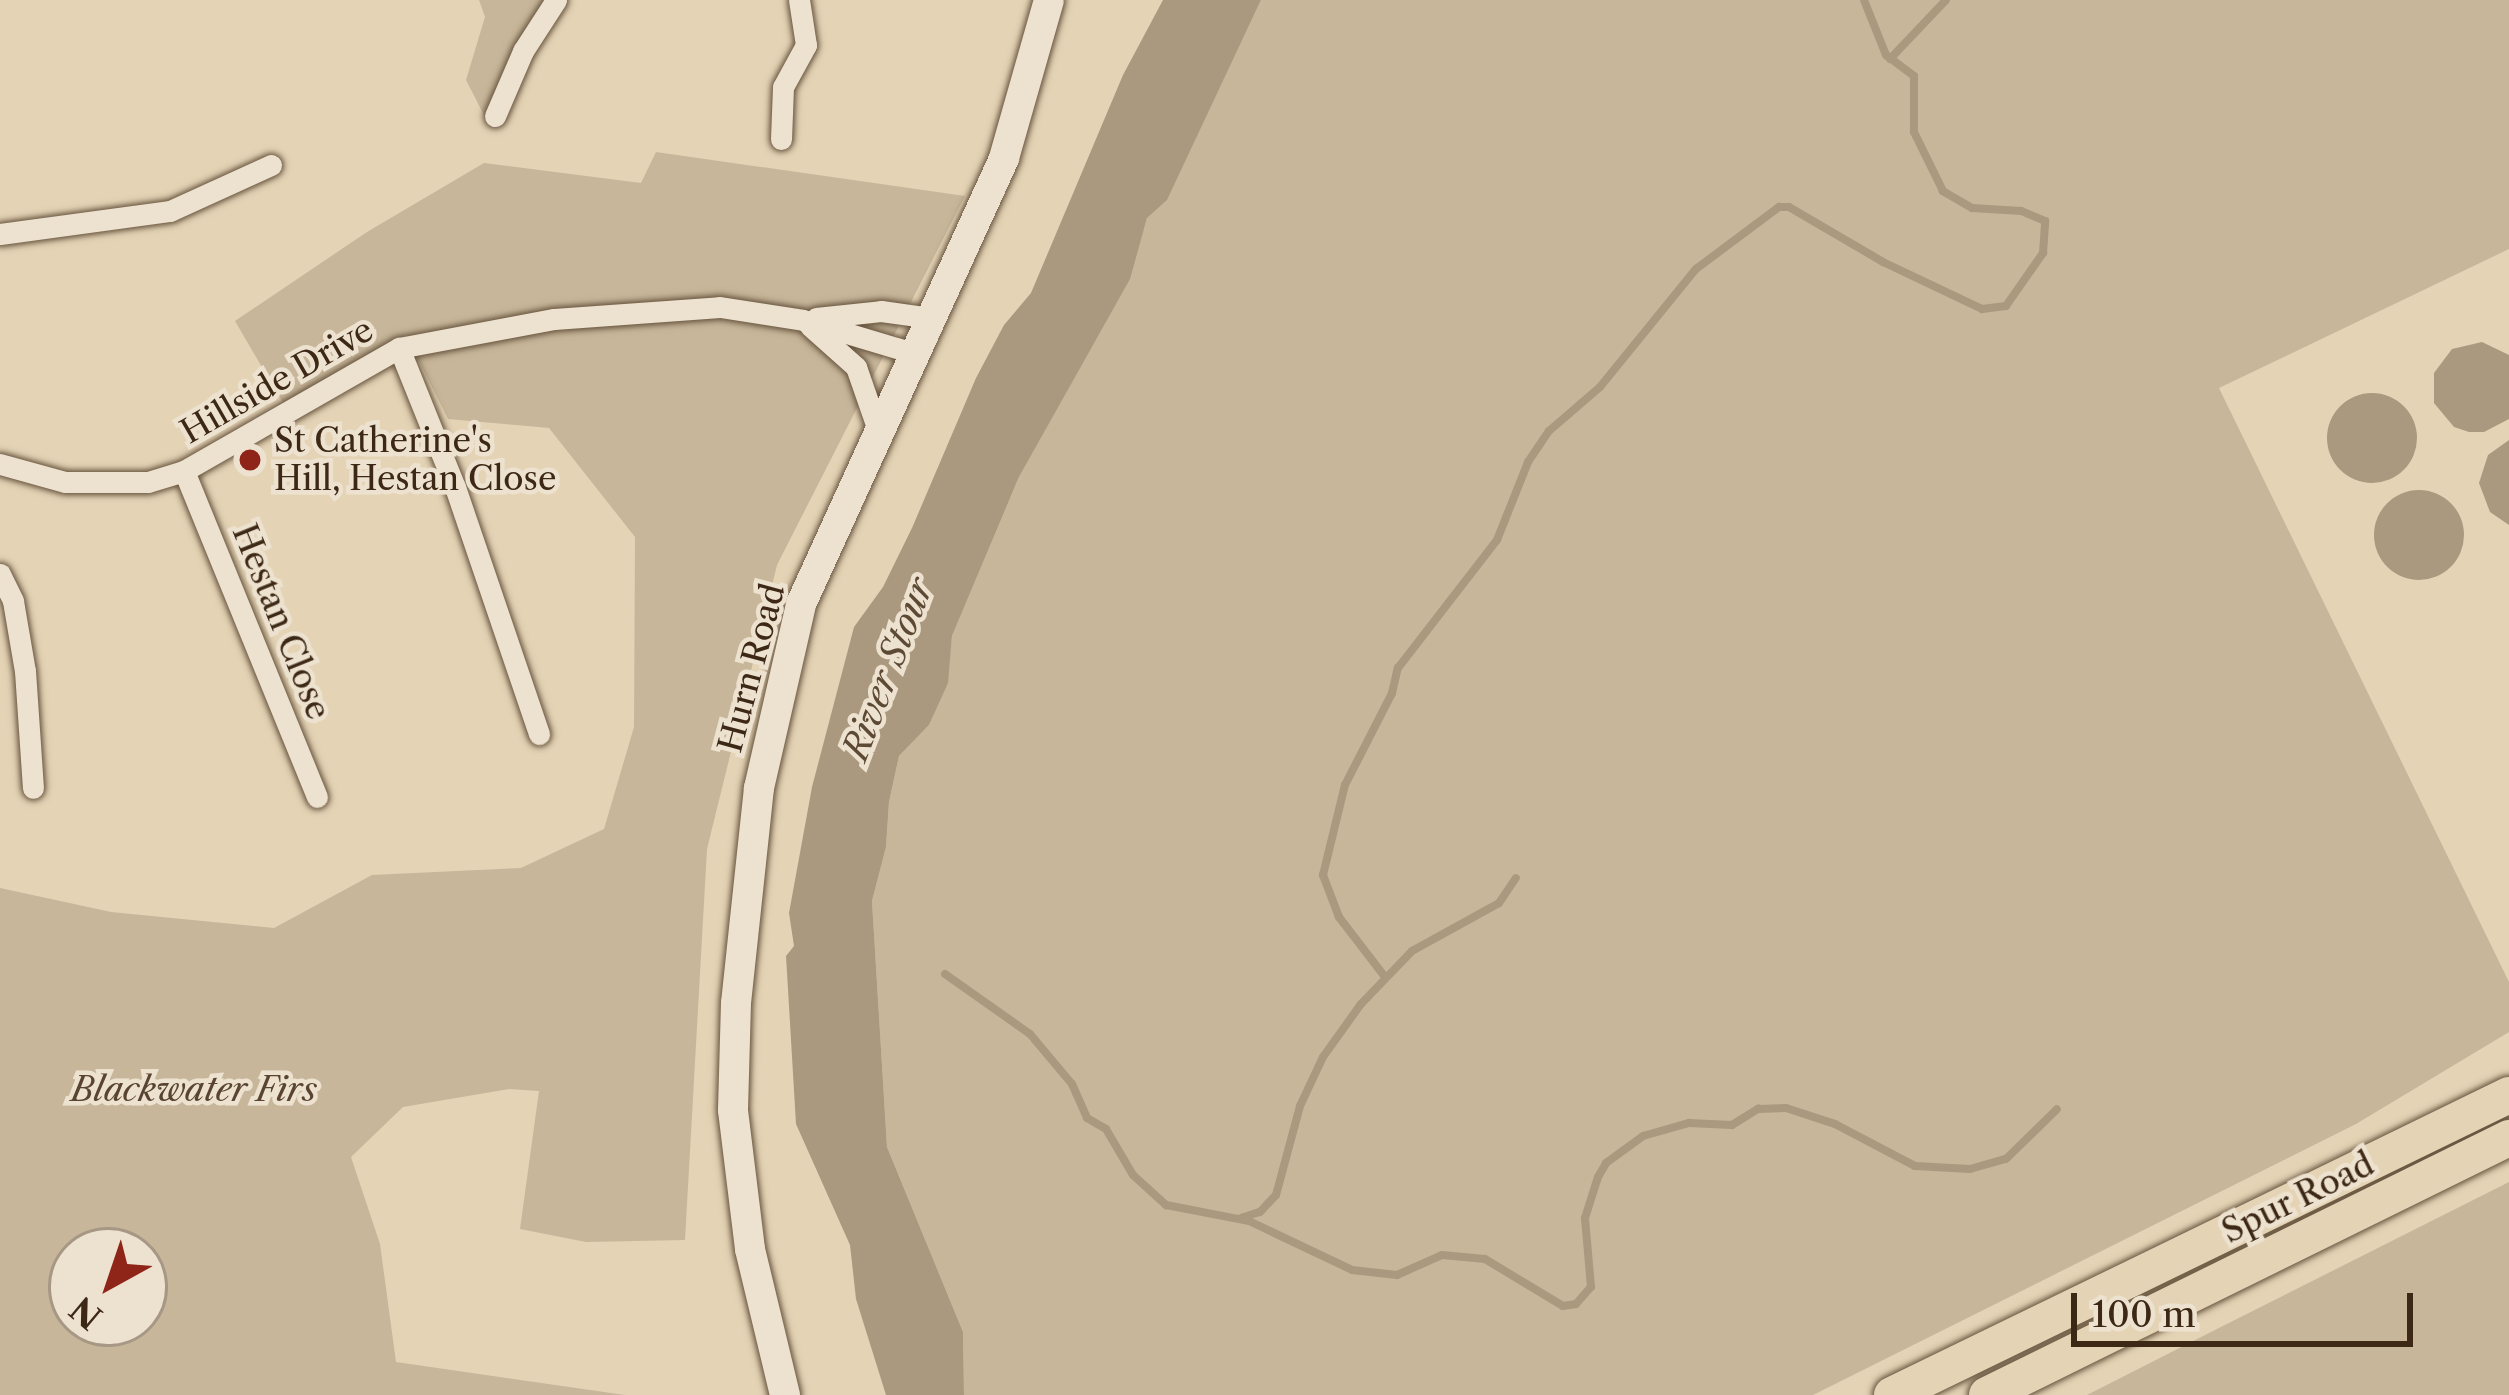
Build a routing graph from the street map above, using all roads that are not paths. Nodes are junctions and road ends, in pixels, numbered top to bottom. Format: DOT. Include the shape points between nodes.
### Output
graph roads {
  1 [pos="556,0"];
  2 [pos="799,0"];
  3 [pos="1049,0"];
  4 [pos="495,116"];
  5 [pos="781,139"];
  6 [pos="272,165"];
  7 [pos="0,234"];
  8 [pos="931,318"];
  9 [pos="803,320"];
  10 [pos="399,348"];
  11 [pos="913,353"];
  12 [pos="879,433"];
  13 [pos="0,464"];
  14 [pos="184,471"];
  15 [pos="0,574"];
  16 [pos="539,734"];
  17 [pos="33,788"];
  18 [pos="317,797"];
  19 [pos="2509,1095"];
  20 [pos="2509,1138"];
  21 [pos="785,1395"];
  22 [pos="1892,1395"];
  23 [pos="1987,1395"];
  1 -- 4 [label="street"];
  2 -- 5 [label="street" via="806,45 783,87"];
  3 -- 8 [label="main road, Hurn Road" via="1004,158"];
  6 -- 7 [label="street" via="154,215"];
  8 -- 9 [label="street, Hillside Drive" via="880,311"];
  8 -- 11 [label="main road, Hurn Road"];
  9 -- 10 [label="street, Hillside Drive" via="720,307 672,310 554,319"];
  9 -- 11 [label="street, Hillside Drive"];
  9 -- 12 [label="street" via="856,368"];
  10 -- 14 [label="street, Hillside Drive"];
  10 -- 16 [label="street"];
  11 -- 12 [label="main road, Hurn Road"];
  12 -- 21 [label="main road, Hurn Road" via="801,604 759,788 744,898 733,1110 751,1249"];
  13 -- 14 [label="street, Hillside Drive" via="117,486"];
  14 -- 18 [label="street, Hestan Close"];
  15 -- 17 [label="street" via="25,671"];
  19 -- 22 [label="highway, Spur Road"];
  20 -- 23 [label="highway, Spur Road"];
}
